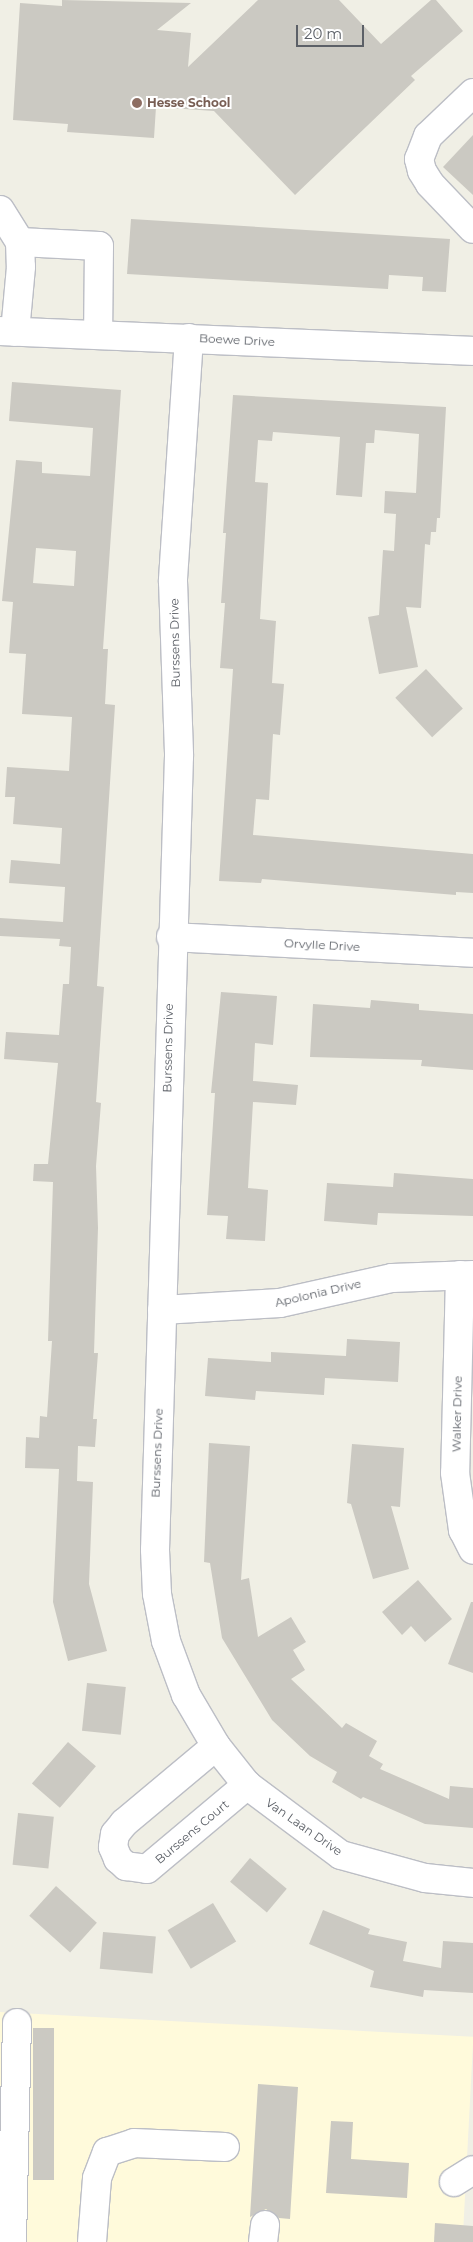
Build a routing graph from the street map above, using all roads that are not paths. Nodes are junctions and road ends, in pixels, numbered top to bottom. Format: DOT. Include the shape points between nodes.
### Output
graph roads {
  1 [pos="473,92"];
  2 [pos="0,210"];
  3 [pos="473,229"];
  4 [pos="20,242"];
  5 [pos="7,331"];
  6 [pos="98,334"];
  7 [pos="189,338"];
  8 [pos="473,351"];
  9 [pos="171,937"];
  10 [pos="473,953"];
  11 [pos="466,1275"];
  12 [pos="162,1310"];
  13 [pos="473,1550"];
  14 [pos="216,1746"];
  15 [pos="247,1785"];
  16 [pos="473,1883"];
  17 [pos="17,2023"];
  18 [pos="225,2147"];
  19 [pos="12,2242"];
  20 [pos="92,2242"];
  1 -- 3 [label="street" via="428,136 419,159 430,184"];
  2 -- 4 [label="street"];
  4 -- 5 [label="street" via="21,267"];
  4 -- 6 [label="street" via="99,246"];
  5 -- 6 [label="street, Boewe Drive"];
  6 -- 7 [label="street, Boewe Drive"];
  7 -- 8 [label="street, Boewe Drive"];
  7 -- 9 [label="street, Burssens Drive" via="174,581 179,756"];
  9 -- 10 [label="street, Orvylle Drive"];
  9 -- 12 [label="street, Burssens Drive"];
  11 -- 12 [label="street, Apolonia Drive" via="392,1278 280,1303"];
  11 -- 13 [label="street, Walker Drive" via="455,1473 463,1530"];
  12 -- 14 [label="street, Burssens Drive" via="154,1550 157,1594 166,1641 186,1695"];
  14 -- 15 [label="street, Van Laan Drive"];
  14 -- 15 [label="street, Burssens Court" via="124,1823 115,1834 113,1847 118,1859 126,1866 147,1869"];
  15 -- 16 [label="street, Van Laan Drive" via="341,1854 425,1878"];
  17 -- 19 [label="street"];
  18 -- 20 [label="street" via="134,2143 107,2152 97,2178"];
}
